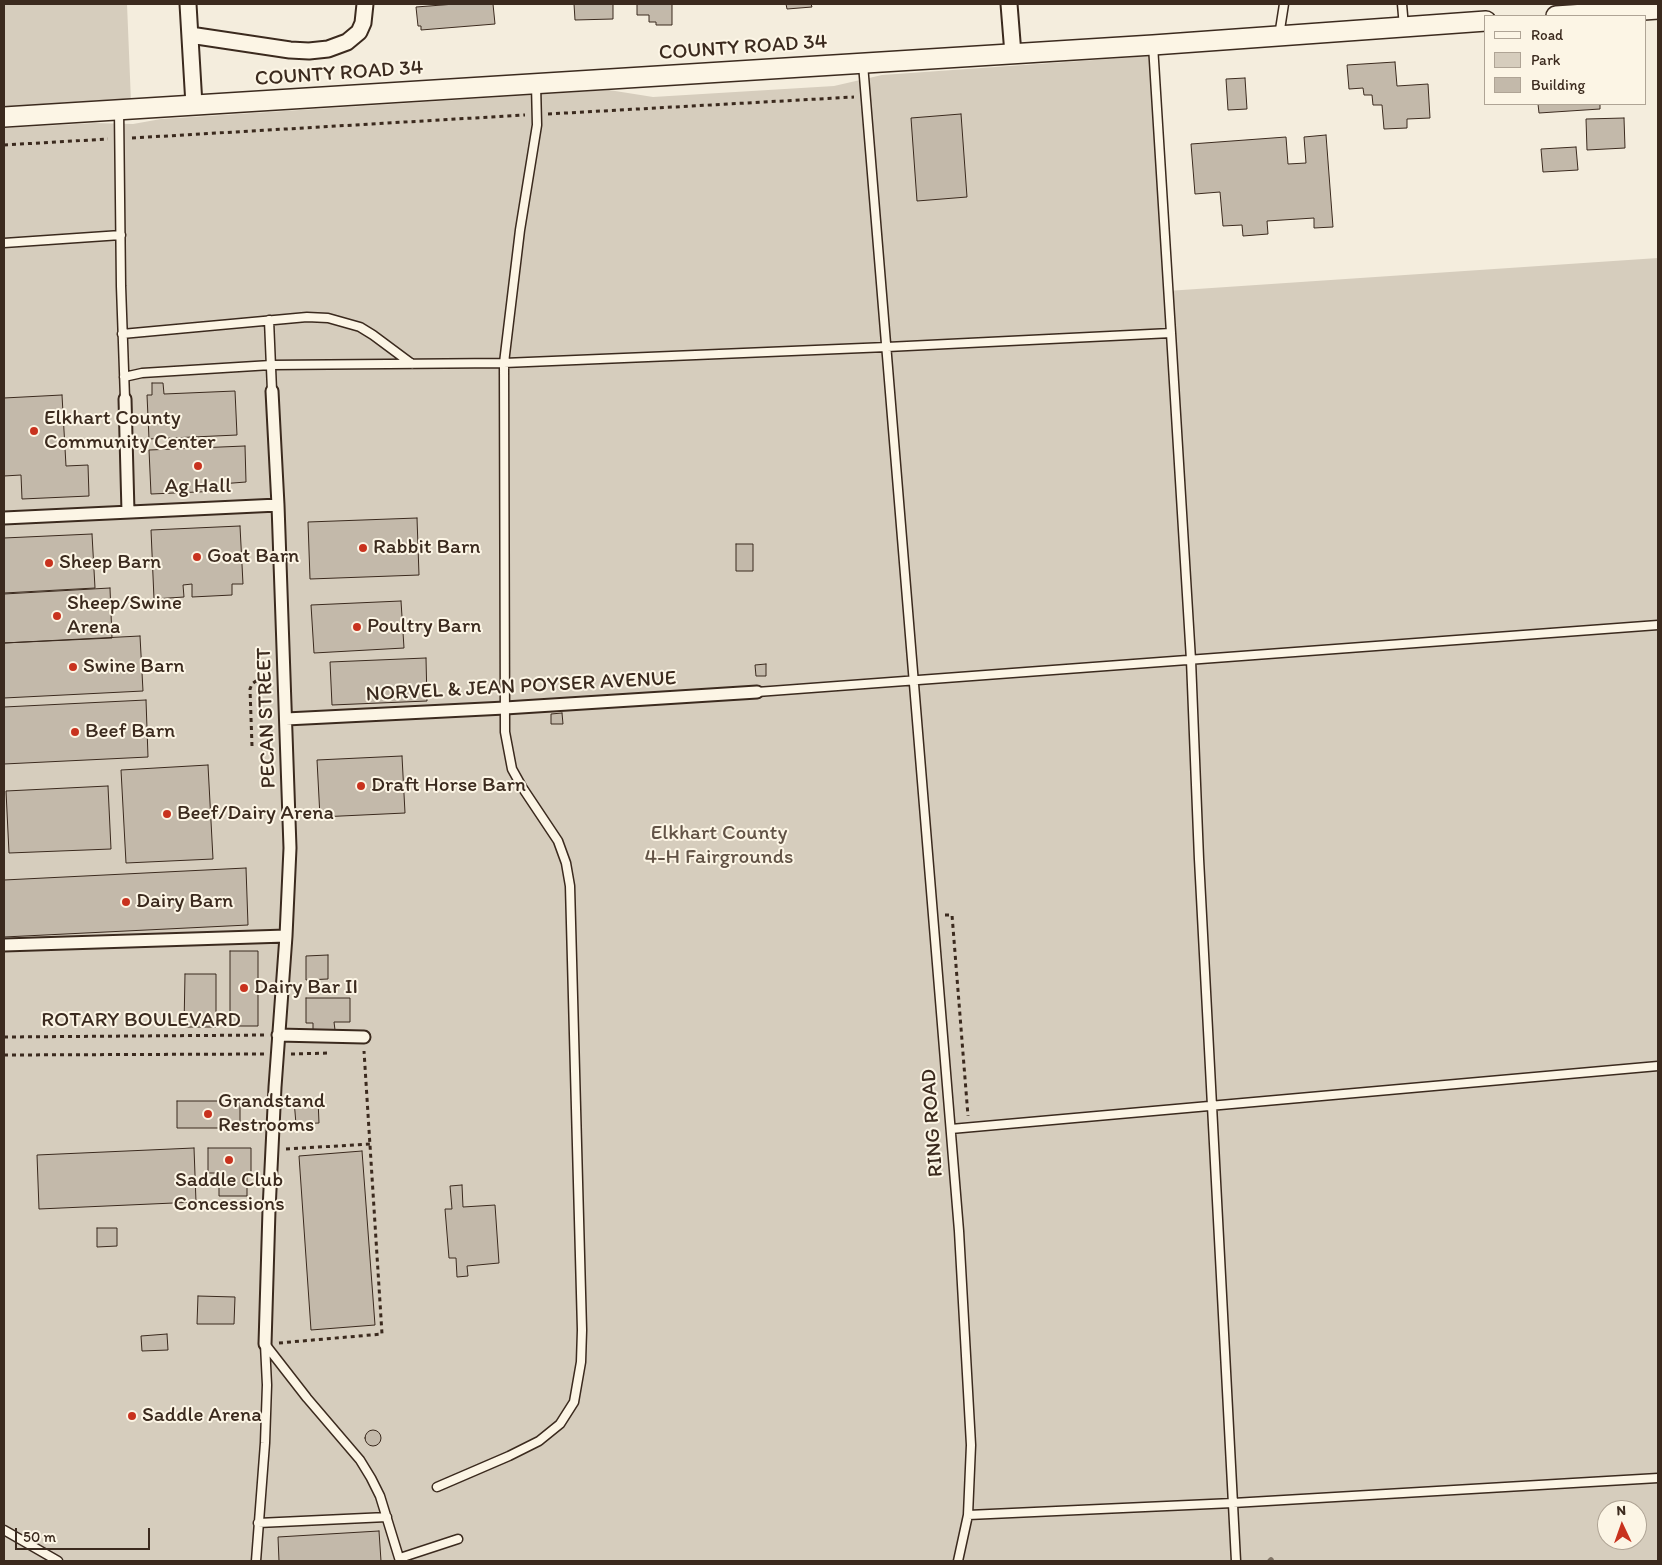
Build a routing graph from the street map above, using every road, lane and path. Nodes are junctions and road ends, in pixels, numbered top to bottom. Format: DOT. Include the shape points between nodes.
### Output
graph roads {
  1 [pos="188,4"];
  2 [pos="365,4"];
  3 [pos="1009,4"];
  4 [pos="1284,4"];
  5 [pos="1402,4"];
  6 [pos="1658,9"];
  7 [pos="1571,15"];
  8 [pos="1484,21"];
  9 [pos="1404,27"];
  10 [pos="190,35"];
  11 [pos="1279,36"];
  12 [pos="1153,45"];
  13 [pos="1012,54"];
  14 [pos="863,63"];
  15 [pos="536,84"];
  16 [pos="866,96"];
  17 [pos="194,105"];
  18 [pos="119,110"];
  19 [pos="538,114"];
  20 [pos="4,118"];
  21 [pos="120,139"];
  22 [pos="4,145"];
  23 [pos="121,235"];
  24 [pos="4,243"];
  25 [pos="269,320"];
  26 [pos="1171,333"];
  27 [pos="122,334"];
  28 [pos="887,347"];
  29 [pos="504,363"];
  30 [pos="412,364"];
  31 [pos="272,366"];
  32 [pos="124,377"];
  33 [pos="272,391"];
  34 [pos="125,399"];
  35 [pos="278,505"];
  36 [pos="128,512"];
  37 [pos="4,518"];
  38 [pos="1658,626"];
  39 [pos="1191,660"];
  40 [pos="285,681"];
  41 [pos="915,681"];
  42 [pos="757,692"];
  43 [pos="505,708"];
  44 [pos="286,719"];
  45 [pos="252,746"];
  46 [pos="934,916"];
  47 [pos="286,936"];
  48 [pos="4,945"];
  49 [pos="278,1035"];
  50 [pos="4,1037"];
  51 [pos="364,1037"];
  52 [pos="335,1052"];
  53 [pos="355,1052"];
  54 [pos="276,1054"];
  55 [pos="4,1055"];
  56 [pos="1658,1066"];
  57 [pos="1212,1106"];
  58 [pos="969,1127"];
  59 [pos="951,1129"];
  60 [pos="370,1144"];
  61 [pos="272,1150"];
  62 [pos="266,1344"];
  63 [pos="1658,1478"];
  64 [pos="437,1487"];
  65 [pos="1233,1503"];
  66 [pos="968,1515"];
  67 [pos="387,1517"];
  68 [pos="258,1523"];
  69 [pos="4,1530"];
  70 [pos="458,1539"];
  71 [pos="400,1560"];
  72 [pos="58,1561"];
  73 [pos="256,1561"];
  74 [pos="958,1561"];
  75 [pos="1236,1561"];
  1 -- 10 [label="street"];
  2 -- 10 [label="street" via="359,32 347,42 328,49 290,50"];
  3 -- 13 [label="street"];
  4 -- 11 [label="lane"];
  5 -- 9 [label="lane"];
  6 -- 7 [label="street"];
  8 -- 9 [label="street, COUNTY ROAD 34"];
  9 -- 11 [label="street, COUNTY ROAD 34"];
  10 -- 17 [label="street"];
  11 -- 12 [label="street, COUNTY ROAD 34"];
  12 -- 13 [label="street, COUNTY ROAD 34"];
  12 -- 26 [label="lane"];
  13 -- 14 [label="street, COUNTY ROAD 34"];
  14 -- 15 [label="street, COUNTY ROAD 34"];
  14 -- 16 [label="lane, RING ROAD"];
  15 -- 17 [label="street, COUNTY ROAD 34"];
  15 -- 19 [label="lane"];
  16 -- 19 [label="path"];
  16 -- 28 [label="lane, RING ROAD"];
  17 -- 18 [label="street, COUNTY ROAD 34"];
  18 -- 20 [label="street, COUNTY ROAD 34"];
  18 -- 21 [label="lane"];
  19 -- 21 [label="path"];
  19 -- 29 [label="lane"];
  21 -- 22 [label="path"];
  21 -- 23 [label="lane"];
  23 -- 24 [label="lane"];
  23 -- 27 [label="lane"];
  25 -- 27 [label="lane"];
  25 -- 30 [label="lane" via="307,317 346,322 373,334"];
  25 -- 31 [label="lane"];
  26 -- 28 [label="lane"];
  26 -- 39 [label="lane"];
  27 -- 32 [label="lane"];
  28 -- 29 [label="lane"];
  28 -- 41 [label="lane, RING ROAD"];
  29 -- 30 [label="lane"];
  29 -- 43 [label="lane"];
  30 -- 31 [label="lane"];
  31 -- 32 [label="lane"];
  31 -- 33 [label="lane"];
  32 -- 34 [label="lane"];
  33 -- 35 [label="street, PECAN STREET"];
  34 -- 36 [label="street"];
  35 -- 36 [label="street"];
  35 -- 40 [label="street, PECAN STREET"];
  36 -- 37 [label="street"];
  38 -- 39 [label="lane"];
  39 -- 41 [label="lane"];
  39 -- 57 [label="lane"];
  40 -- 44 [label="street, PECAN STREET"];
  40 -- 45 [label="path" via="252,684"];
  41 -- 42 [label="lane"];
  41 -- 46 [label="lane, RING ROAD"];
  42 -- 43 [label="street, NORVEL & JEAN POYSER AVENUE"];
  43 -- 44 [label="street, NORVEL & JEAN POYSER AVENUE"];
  43 -- 64 [label="lane" via="506,741 512,769 558,841 570,886 581,1362 574,1402 560,1424 539,1441"];
  44 -- 47 [label="street, PECAN STREET" via="290,848"];
  46 -- 58 [label="path" via="952,915"];
  46 -- 59 [label="lane, RING ROAD"];
  47 -- 48 [label="street"];
  47 -- 49 [label="street, PECAN STREET"];
  49 -- 50 [label="path, ROTARY BOULEVARD"];
  49 -- 51 [label="street"];
  49 -- 54 [label="street, PECAN STREET"];
  52 -- 54 [label="path"];
  53 -- 60 [label="path" via="365,1052"];
  54 -- 55 [label="path"];
  54 -- 61 [label="street, PECAN STREET"];
  56 -- 57 [label="lane"];
  57 -- 58 [label="lane"];
  57 -- 65 [label="lane"];
  58 -- 59 [label="lane"];
  59 -- 66 [label="lane, RING ROAD" via="971,1445"];
  60 -- 61 [label="path"];
  60 -- 62 [label="path" via="382,1334"];
  61 -- 62 [label="street, PECAN STREET"];
  62 -- 67 [label="lane" via="360,1460 380,1496"];
  62 -- 68 [label="lane" via="265,1443"];
  63 -- 65 [label="lane"];
  65 -- 66 [label="lane"];
  65 -- 75 [label="lane"];
  66 -- 74 [label="lane, RING ROAD"];
  67 -- 68 [label="lane"];
  67 -- 71 [label="lane"];
  68 -- 73 [label="lane"];
  69 -- 72 [label="lane"];
  70 -- 71 [label="lane"];
}
